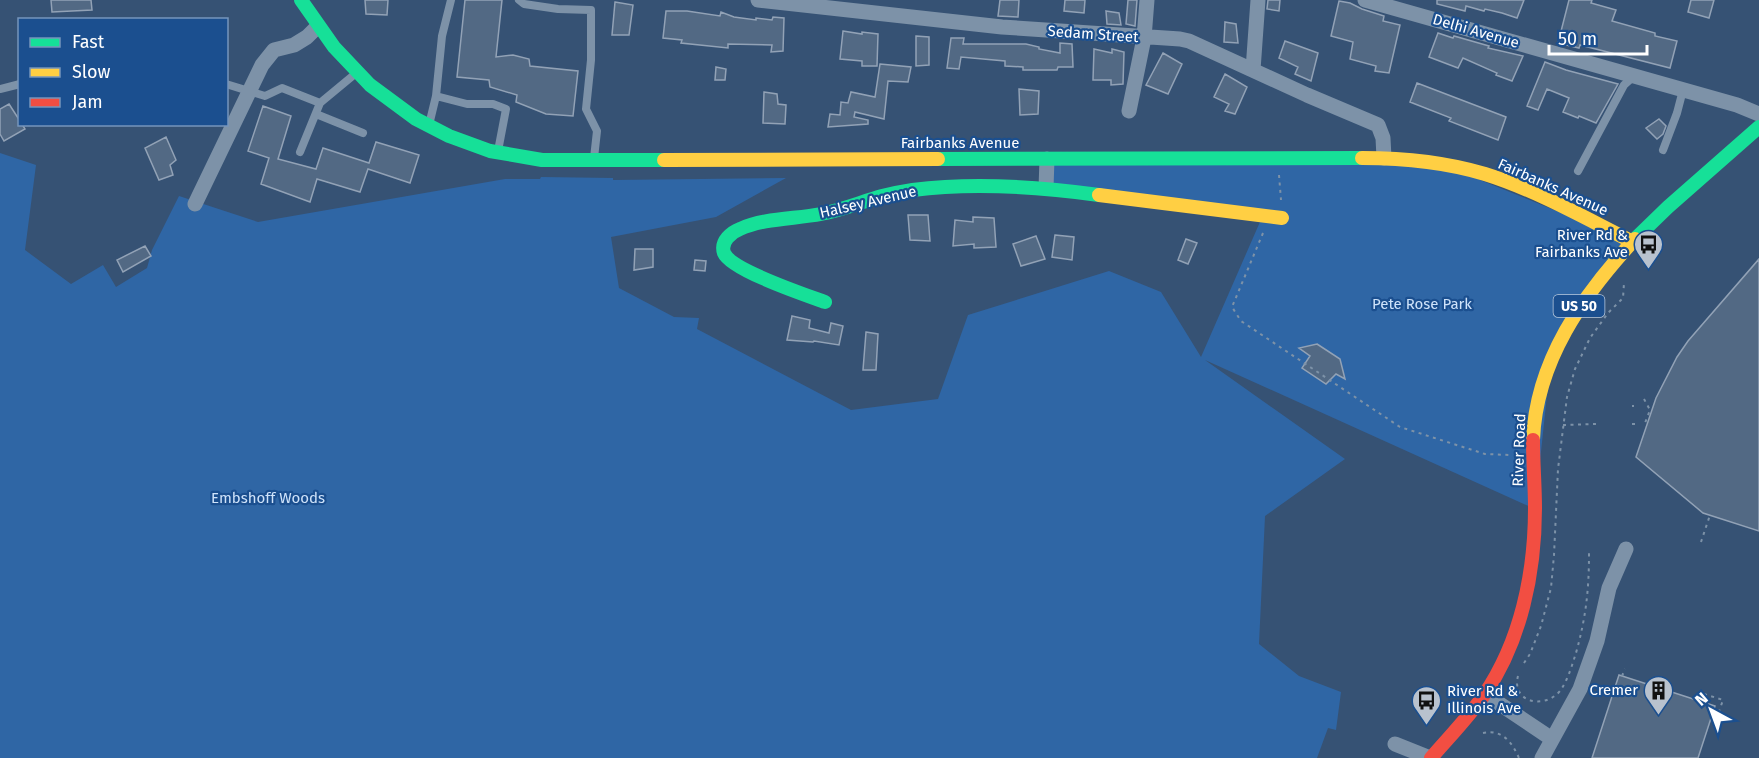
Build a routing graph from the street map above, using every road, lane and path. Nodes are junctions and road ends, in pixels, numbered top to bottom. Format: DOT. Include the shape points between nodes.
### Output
graph roads {
  1 [pos="286,0"];
  2 [pos="301,0"];
  3 [pos="451,0"];
  4 [pos="519,0"];
  5 [pos="758,0"];
  6 [pos="1147,0"];
  7 [pos="1258,0"];
  8 [pos="1365,0"];
  9 [pos="318,26"];
  10 [pos="1144,38"];
  11 [pos="1253,70"];
  12 [pos="356,73"];
  13 [pos="1634,75"];
  14 [pos="18,84"];
  15 [pos="228,85"];
  16 [pos="0,89"];
  17 [pos="1683,90"];
  18 [pos="250,91"];
  19 [pos="436,96"];
  20 [pos="320,103"];
  21 [pos="1129,111"];
  22 [pos="316,114"];
  23 [pos="1759,114"];
  24 [pos="429,126"];
  25 [pos="1759,127"];
  26 [pos="363,133"];
  27 [pos="1663,150"];
  28 [pos="300,152"];
  29 [pos="497,153"];
  30 [pos="1384,158"];
  31 [pos="1047,159"];
  32 [pos="594,160"];
  33 [pos="1578,171"];
  34 [pos="1279,174"];
  35 [pos="1046,188"];
  36 [pos="195,204"];
  37 [pos="1266,216"];
  38 [pos="1282,218"];
  39 [pos="1632,241"];
  40 [pos="1624,283"];
  41 [pos="825,302"];
  42 [pos="1644,399"];
  43 [pos="1596,424"];
  44 [pos="1647,424"];
  45 [pos="1562,425"];
  46 [pos="1510,455"];
  47 [pos="1710,515"];
  48 [pos="1701,542"];
  49 [pos="1626,549"];
  50 [pos="1589,553"];
  51 [pos="1524,663"];
  52 [pos="1624,669"];
  53 [pos="1519,672"];
  54 [pos="1622,676"];
  55 [pos="1485,694"];
  56 [pos="1704,694"];
  57 [pos="1709,724"];
  58 [pos="1483,733"];
  59 [pos="1552,739"];
  60 [pos="1395,744"];
  61 [pos="1430,758"];
  62 [pos="1519,758"];
  63 [pos="1542,758"];
  1 -- 9 [label="street, Fairbanks Avenue"];
  2 -- 9 [label="street, Fairbanks Avenue"];
  3 -- 19 [label="lane" via="442,36"];
  4 -- 32 [label="lane" via="558,9 591,10 586,109 597,131"];
  5 -- 10 [label="street, Sedam Street"];
  6 -- 10 [label="street"];
  7 -- 11 [label="street"];
  8 -- 13 [label="street, Delhi Avenue"];
  9 -- 12 [label="street, Fairbanks Avenue"];
  9 -- 18 [label="street" via="294,45 274,50"];
  10 -- 11 [label="street, Sedam Street" via="1189,41"];
  10 -- 21 [label="street"];
  11 -- 30 [label="street, Sedam Street" via="1378,125"];
  12 -- 20 [label="lane"];
  12 -- 24 [label="street, Fairbanks Avenue"];
  13 -- 17 [label="street, Delhi Avenue"];
  13 -- 33 [label="lane" via="1624,85"];
  14 -- 16 [label="lane"];
  15 -- 18 [label="lane"];
  17 -- 23 [label="street, Delhi Avenue"];
  17 -- 27 [label="lane"];
  18 -- 20 [label="lane" via="265,96 282,88"];
  18 -- 36 [label="street"];
  19 -- 24 [label="lane"];
  19 -- 29 [label="lane" via="506,109"];
  20 -- 22 [label="lane"];
  22 -- 26 [label="lane"];
  22 -- 28 [label="lane"];
  24 -- 29 [label="street, Fairbanks Avenue"];
  25 -- 39 [label="street, River Road / US 50"];
  29 -- 32 [label="street, Fairbanks Avenue" via="542,160"];
  30 -- 31 [label="street, Fairbanks Avenue"];
  30 -- 39 [label="street, Fairbanks Avenue" via="1484,174"];
  31 -- 32 [label="street, Fairbanks Avenue"];
  31 -- 35 [label="street"];
  34 -- 38 [label="path"];
  35 -- 37 [label="street, Halsey Avenue"];
  35 -- 41 [label="street, Halsey Avenue" via="905,191 843,209 753,224 738,229 725,240 724,254 735,264"];
  37 -- 38 [label="street, Halsey Avenue"];
  37 -- 46 [label="path" via="1264,231 1232,307 1240,321 1400,428 1485,454"];
  39 -- 55 [label="street, River Road / US 50" via="1580,305 1564,331 1544,381 1535,413 1531,563 1510,647"];
  40 -- 45 [label="path" via="1623,298 1590,338 1575,369"];
  42 -- 44 [label="path" via="1650,410"];
  43 -- 45 [label="path"];
  45 -- 51 [label="path" via="1551,588 1541,626"];
  47 -- 48 [label="path"];
  49 -- 59 [label="street" via="1609,588 1597,641 1580,689"];
  50 -- 53 [label="path" via="1584,621 1562,688 1545,702 1536,702 1520,693 1516,683"];
  52 -- 54 [label="path"];
  55 -- 59 [label="street"];
  55 -- 61 [label="street, River Road / US 50"];
  56 -- 57 [label="path" via="1723,700 1714,726"];
  58 -- 62 [label="path" via="1491,731 1505,737"];
  59 -- 63 [label="street"];
  60 -- 61 [label="street"];
}
